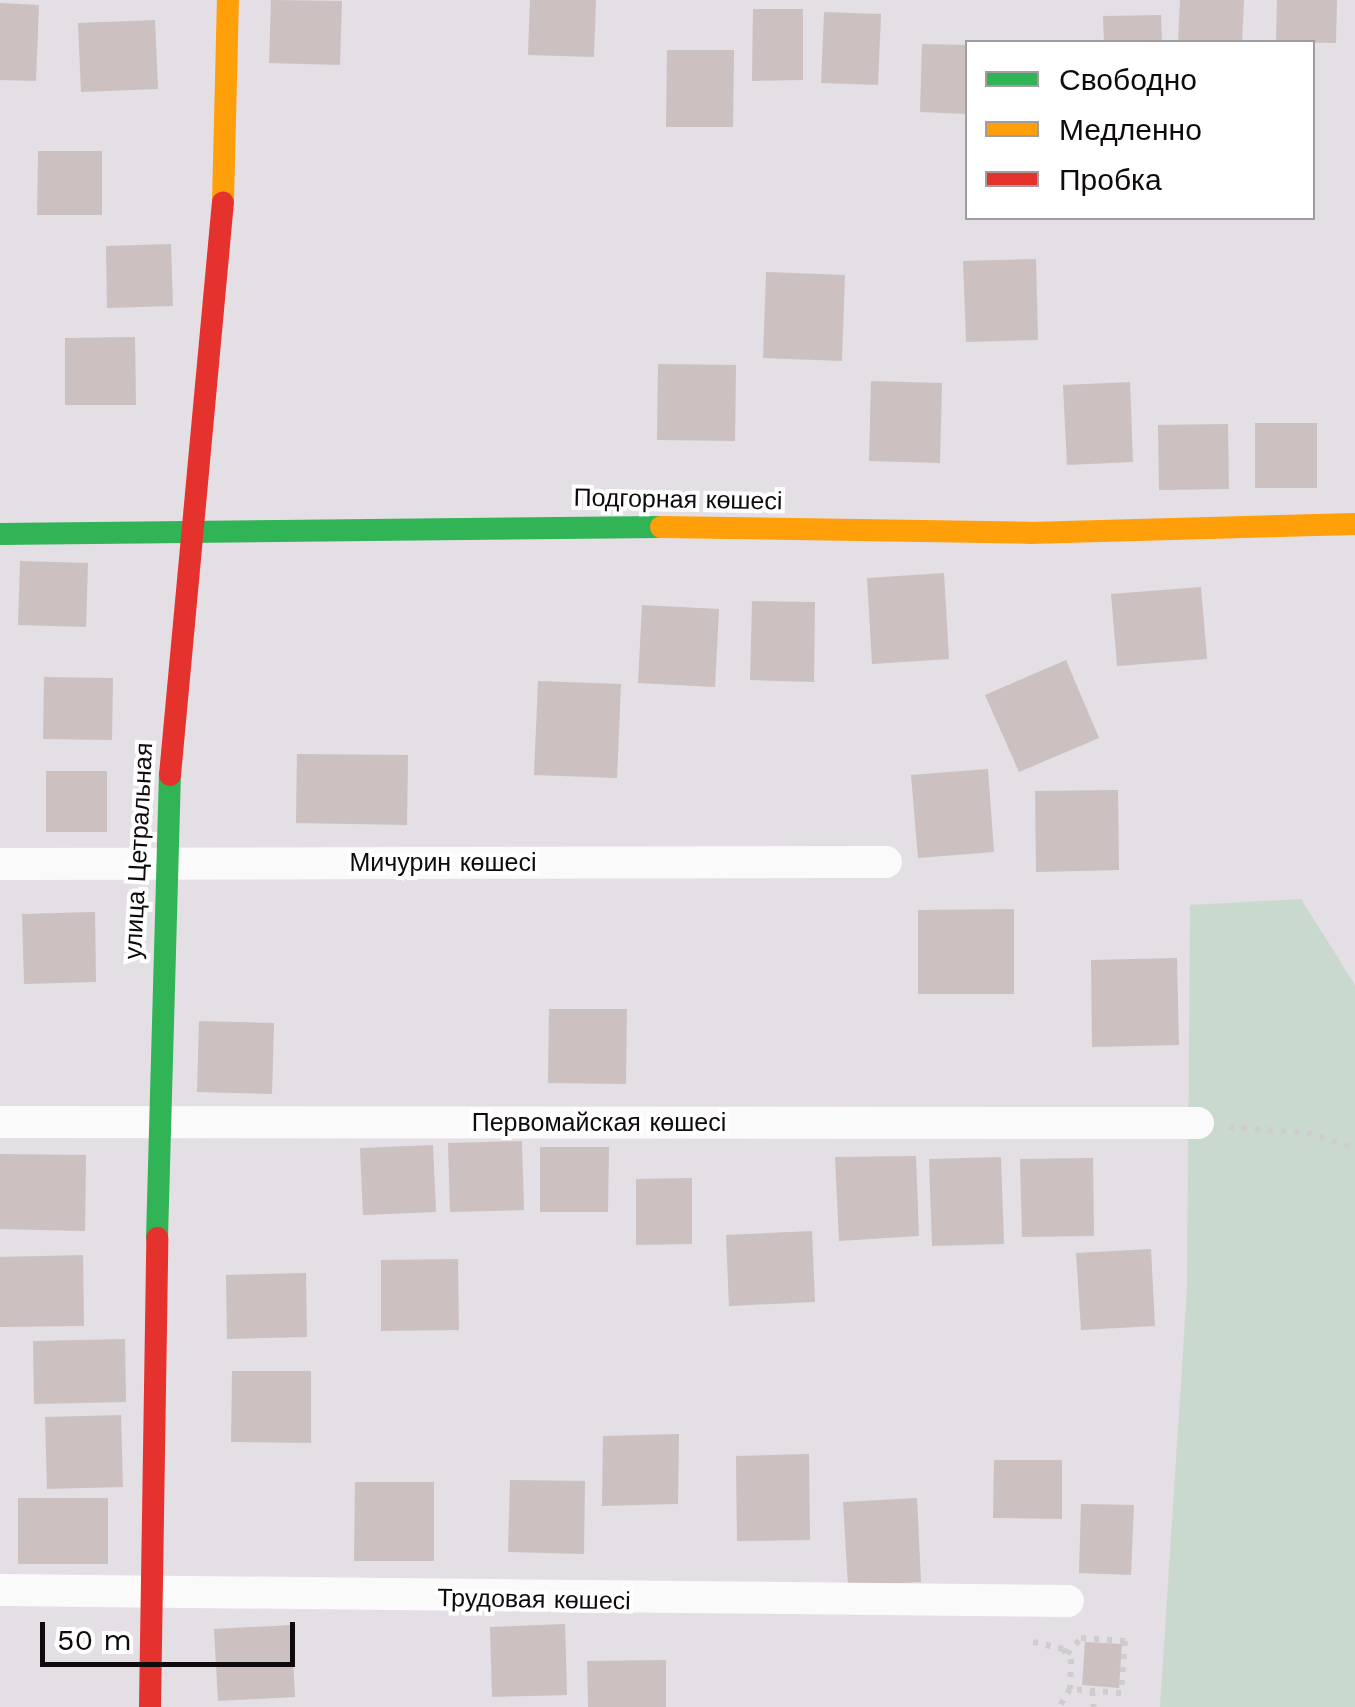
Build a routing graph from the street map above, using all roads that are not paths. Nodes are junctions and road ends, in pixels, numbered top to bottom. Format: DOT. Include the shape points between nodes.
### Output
graph roads {
  1 [pos="228,0"];
  2 [pos="1355,524"];
  3 [pos="190,532"];
  4 [pos="0,534"];
  5 [pos="162,859"];
  6 [pos="886,862"];
  7 [pos="0,864"];
  8 [pos="0,1122"];
  9 [pos="156,1122"];
  10 [pos="1198,1124"];
  11 [pos="0,1590"];
  12 [pos="148,1594"];
  13 [pos="1068,1601"];
  14 [pos="150,1707"];
  1 -- 3 [label="street, улица Цетральная" via="222,232"];
  2 -- 3 [label="street, Подгорная көшесі" via="1029,533 504,525"];
  3 -- 4 [label="street, Подгорная көшесі"];
  3 -- 5 [label="street, улица Цетральная"];
  5 -- 6 [label="street, Мичурин көшесі"];
  5 -- 7 [label="street, Мичурин көшесі"];
  5 -- 9 [label="street, улица Цетральная"];
  8 -- 9 [label="street, Первомайская көшесі"];
  9 -- 10 [label="street, Первомайская көшесі"];
  9 -- 12 [label="street, улица Цетральная"];
  11 -- 12 [label="street, Трудовая көшесі"];
  12 -- 13 [label="street, Трудовая көшесі"];
  12 -- 14 [label="street, улица Цетральная"];
}
